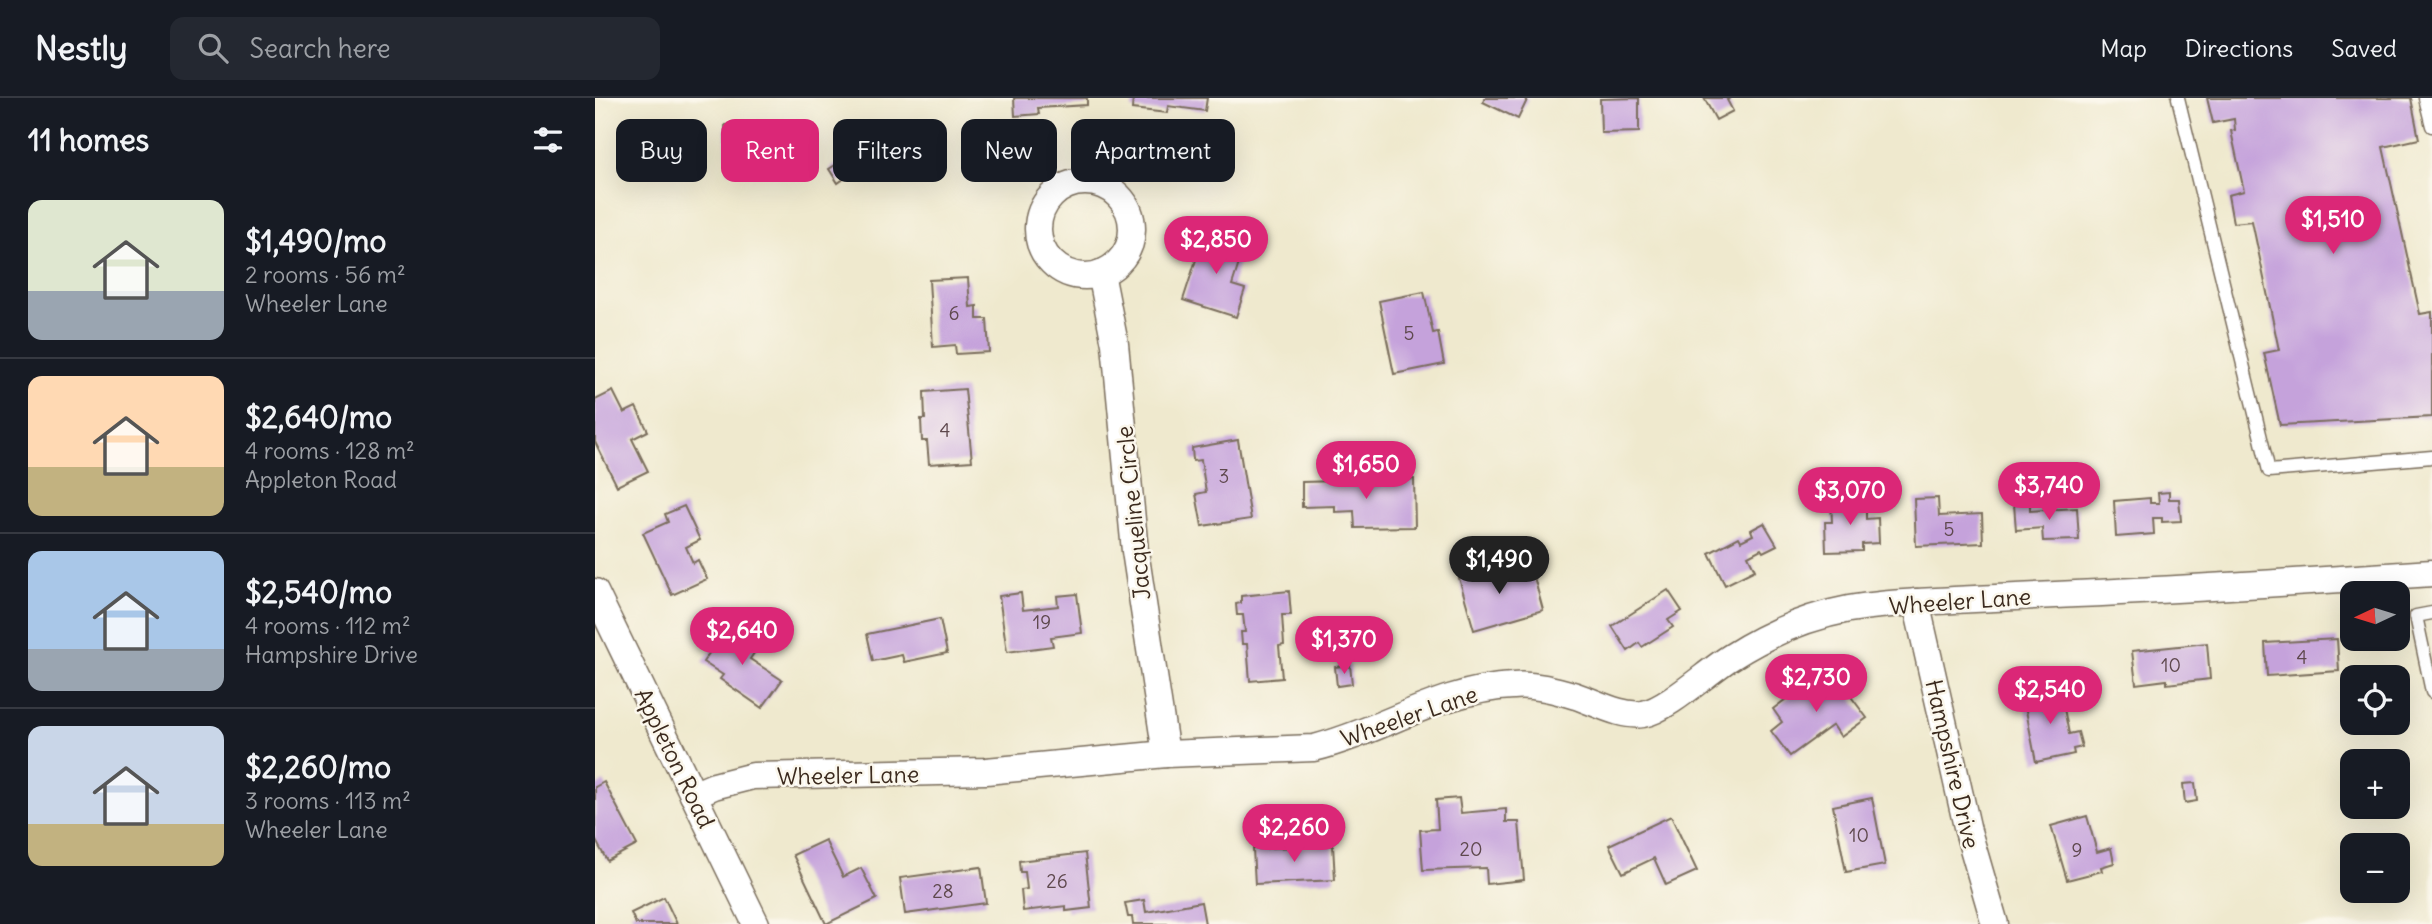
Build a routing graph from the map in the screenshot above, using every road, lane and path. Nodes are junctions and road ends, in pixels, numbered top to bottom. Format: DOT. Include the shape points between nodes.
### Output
graph roads {
  1 [pos="2178,98"];
  2 [pos="2425,98"];
  3 [pos="2432,126"];
  4 [pos="1101,272"];
  5 [pos="2432,457"];
  6 [pos="2432,573"];
  7 [pos="595,592"];
  8 [pos="1916,602"];
  9 [pos="2432,613"];
  10 [pos="2432,692"];
  11 [pos="1166,754"];
  12 [pos="694,795"];
  13 [pos="756,924"];
  14 [pos="1996,924"];
  1 -- 5 [label="lane" via="2269,471"];
  2 -- 3 [label="lane"];
  4 -- 11 [label="street, Jacqueline Circle" via="1115,344 1135,551"];
  6 -- 8 [label="street, Wheeler Lane"];
  7 -- 12 [label="street, Appleton Road"];
  8 -- 11 [label="street, Wheeler Lane" via="1851,609 1781,630 1753,643 1645,714 1628,714 1574,695 1516,685 1435,701 1314,748"];
  8 -- 14 [label="street, Hampshire Drive" via="1968,831"];
  9 -- 10 [label="lane" via="2416,616"];
  11 -- 12 [label="street, Wheeler Lane" via="986,771 754,776"];
  12 -- 13 [label="street, Appleton Road"];
}
